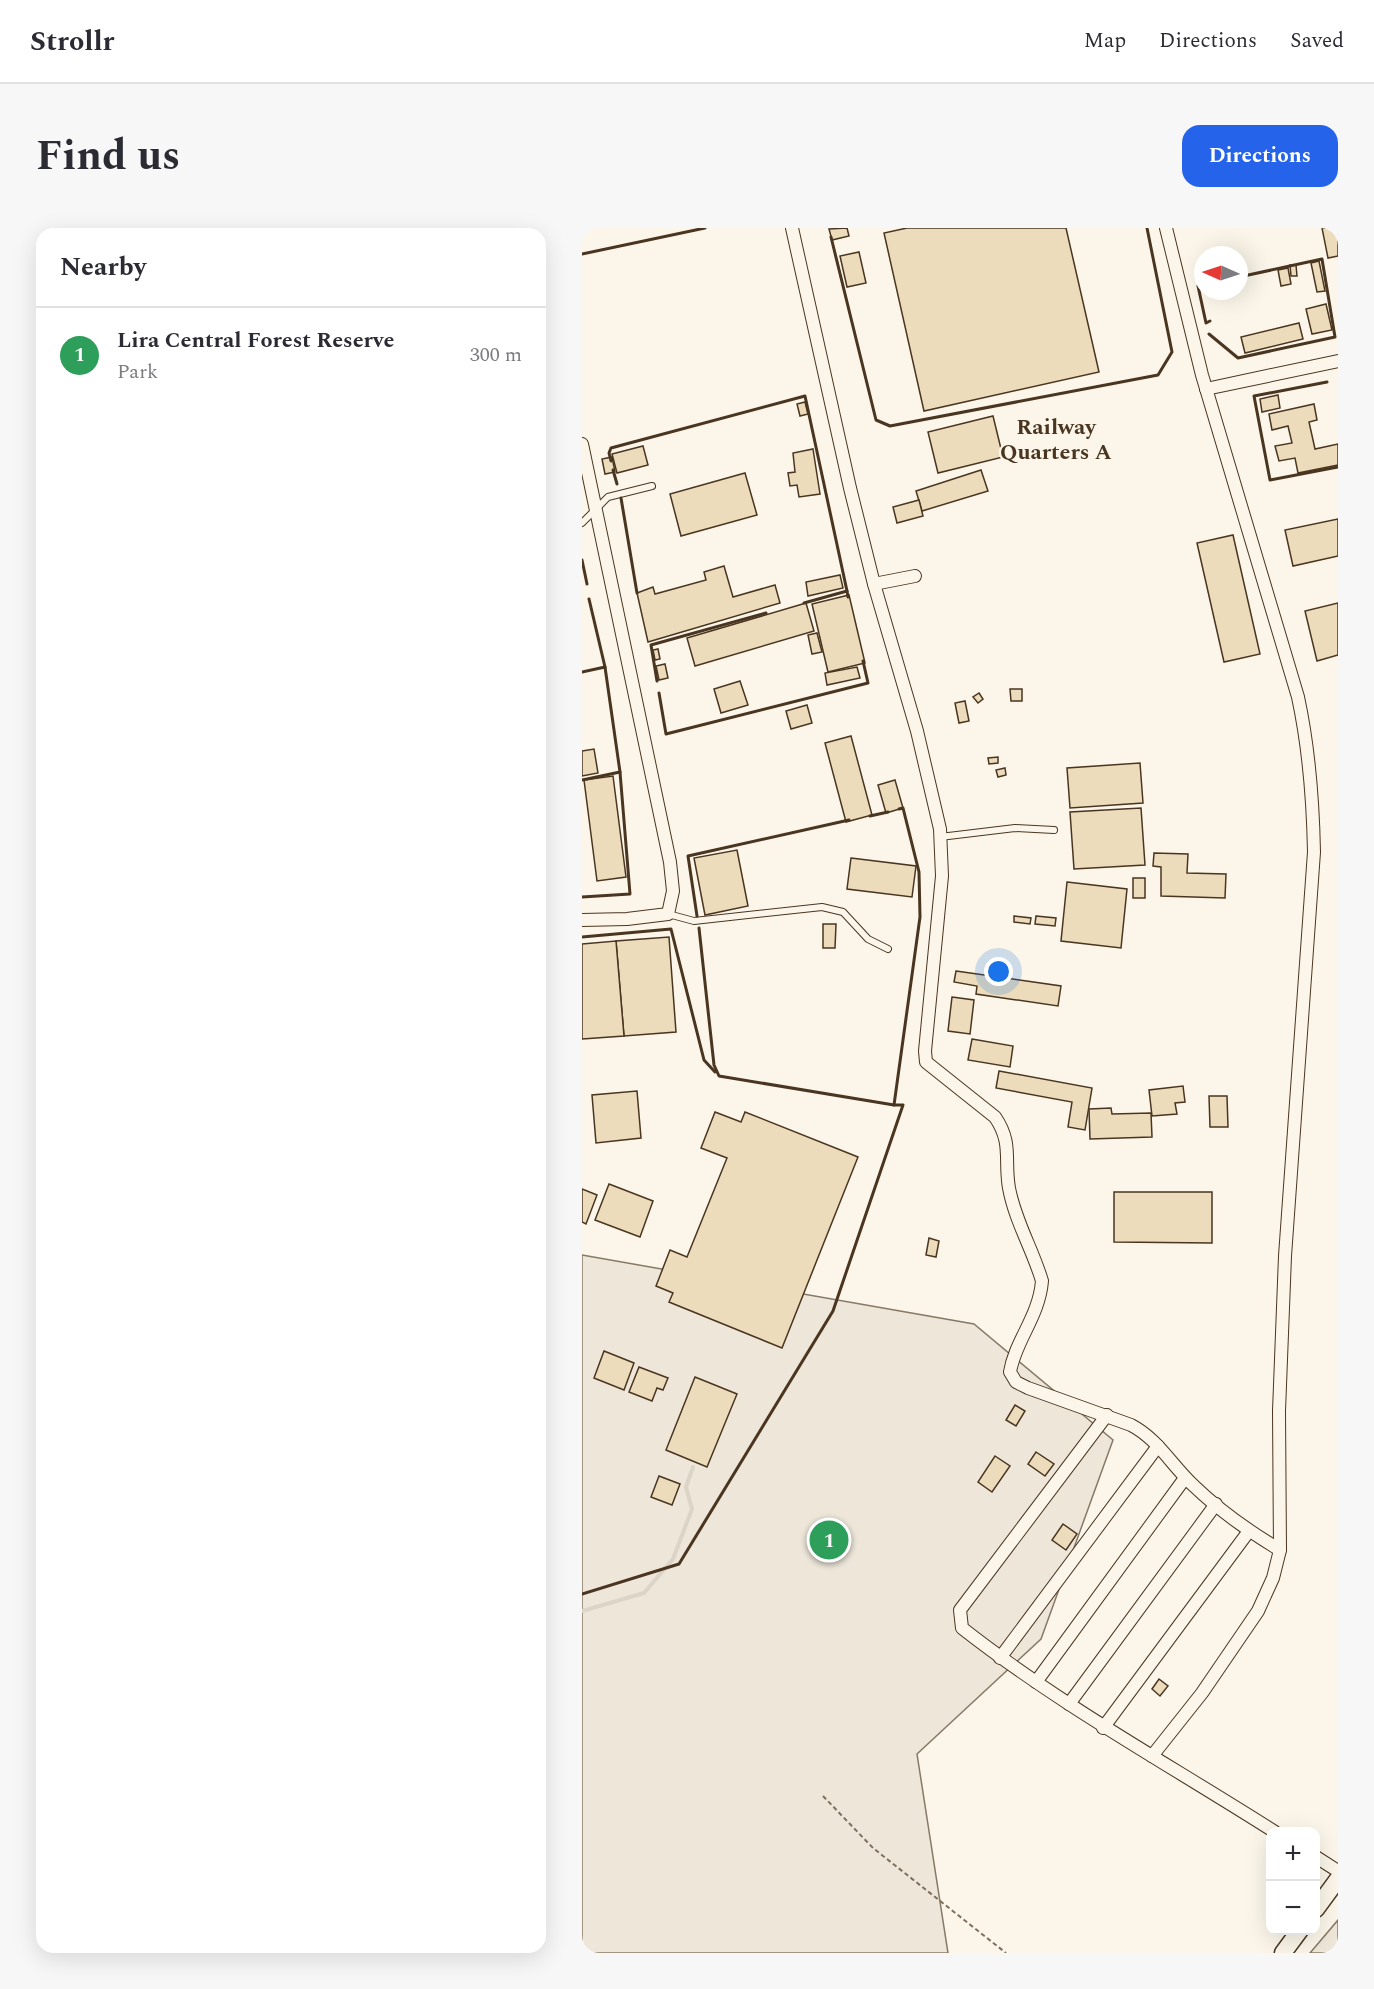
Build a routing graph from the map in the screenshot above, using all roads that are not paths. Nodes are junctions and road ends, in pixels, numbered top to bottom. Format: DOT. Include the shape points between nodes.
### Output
graph roads {
  1 [pos="792,228"];
  2 [pos="1166,228"];
  3 [pos="1338,361"];
  4 [pos="1206,389"];
  5 [pos="582,444"];
  6 [pos="652,486"];
  7 [pos="597,508"];
  8 [pos="582,523"];
  9 [pos="915,576"];
  10 [pos="874,584"];
  11 [pos="1054,830"];
  12 [pos="940,837"];
  13 [pos="668,914"];
  14 [pos="582,920"];
  15 [pos="888,949"];
  16 [pos="1107,1415"];
  17 [pos="1158,1446"];
  18 [pos="1185,1478"];
  19 [pos="1216,1504"];
  20 [pos="1249,1531"];
  21 [pos="1280,1550"];
  22 [pos="1000,1658"];
  23 [pos="1036,1682"];
  24 [pos="1069,1704"];
  25 [pos="1103,1728"];
  26 [pos="1152,1756"];
  27 [pos="1267,1827"];
  28 [pos="1320,1860"];
  29 [pos="1338,1871"];
  30 [pos="1338,1879"];
  31 [pos="1320,1904"];
  32 [pos="1296,1935"];
  33 [pos="1283,1953"];
  1 -- 10 [label="street"];
  2 -- 4 [label="street"];
  3 -- 4 [label="street"];
  4 -- 21 [label="street" via="1289,662 1304,726 1313,802 1314,852 1285,1256 1279,1411"];
  5 -- 7 [label="street"];
  6 -- 7 [label="lane" via="608,497"];
  7 -- 8 [label="lane"];
  7 -- 13 [label="street" via="670,861 673,891"];
  9 -- 10 [label="street"];
  10 -- 12 [label="street" via="917,732"];
  11 -- 12 [label="lane" via="1015,828"];
  12 -- 16 [label="street" via="942,876 926,1062 995,1117 1007,1138 1009,1189 1042,1281 1032,1321 1010,1372 1016,1382 1029,1388"];
  13 -- 14 [label="street"];
  13 -- 15 [label="lane" via="694,921 822,907 843,912 868,939"];
  16 -- 17 [label="street" via="1146,1433"];
  16 -- 22 [label="street" via="960,1610 962,1628"];
  17 -- 18 [label="street"];
  17 -- 22 [label="street"];
  18 -- 19 [label="street"];
  18 -- 23 [label="street"];
  19 -- 20 [label="street"];
  19 -- 24 [label="street"];
  20 -- 21 [label="street"];
  20 -- 25 [label="street"];
  21 -- 26 [label="street" via="1274,1578 1258,1611 1191,1709"];
  22 -- 23 [label="street"];
  23 -- 24 [label="street"];
  24 -- 25 [label="street"];
  25 -- 26 [label="street"];
  26 -- 27 [label="street"];
  28 -- 29 [label="street"];
  30 -- 31 [label="main road"];
  32 -- 33 [label="main road"];
}
